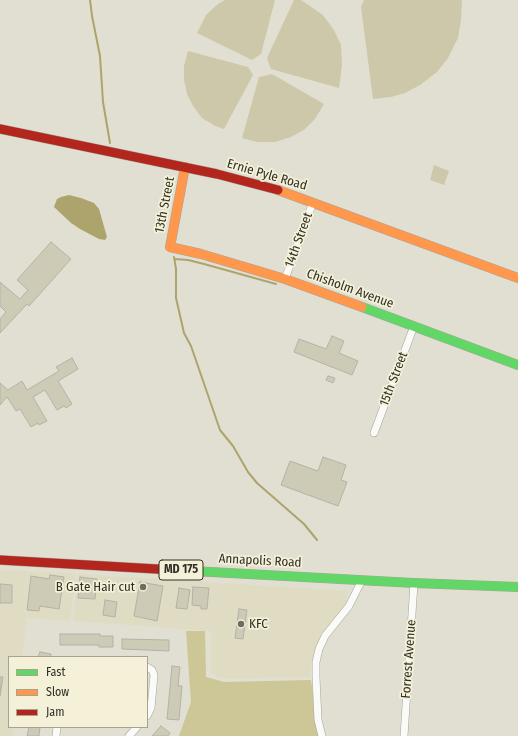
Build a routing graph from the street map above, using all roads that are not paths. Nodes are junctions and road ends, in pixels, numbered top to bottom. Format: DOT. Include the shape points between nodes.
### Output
graph roads {
  1 [pos="0,129"];
  2 [pos="185,167"];
  3 [pos="313,202"];
  4 [pos="170,247"];
  5 [pos="518,278"];
  6 [pos="285,279"];
  7 [pos="414,326"];
  8 [pos="518,365"];
  9 [pos="374,433"];
  10 [pos="0,560"];
  11 [pos="362,580"];
  12 [pos="414,583"];
  13 [pos="518,587"];
  14 [pos="148,668"];
  15 [pos="148,714"];
  16 [pos="136,728"];
  17 [pos="128,736"];
  18 [pos="322,736"];
  19 [pos="404,736"];
  1 -- 2 [label="street, Ernie Pyle Road"];
  2 -- 3 [label="street, Ernie Pyle Road" via="250,182"];
  2 -- 4 [label="street, 13th Street"];
  3 -- 5 [label="street, Ernie Pyle Road"];
  3 -- 6 [label="street, 14th Street"];
  4 -- 6 [label="street, Chisholm Avenue"];
  6 -- 7 [label="street, Chisholm Avenue"];
  7 -- 8 [label="street, Chisholm Avenue"];
  7 -- 9 [label="street, 15th Street"];
  10 -- 11 [label="street, Annapolis Road / MD 175"];
  11 -- 12 [label="street, Annapolis Road / MD 175"];
  11 -- 18 [label="street" via="349,606 325,636 316,662 318,720"];
  12 -- 13 [label="street, Annapolis Road / MD 175"];
  12 -- 19 [label="street, Forrest Avenue"];
  14 -- 15 [label="street" via="154,675 152,708"];
  16 -- 17 [label="street"];
}
